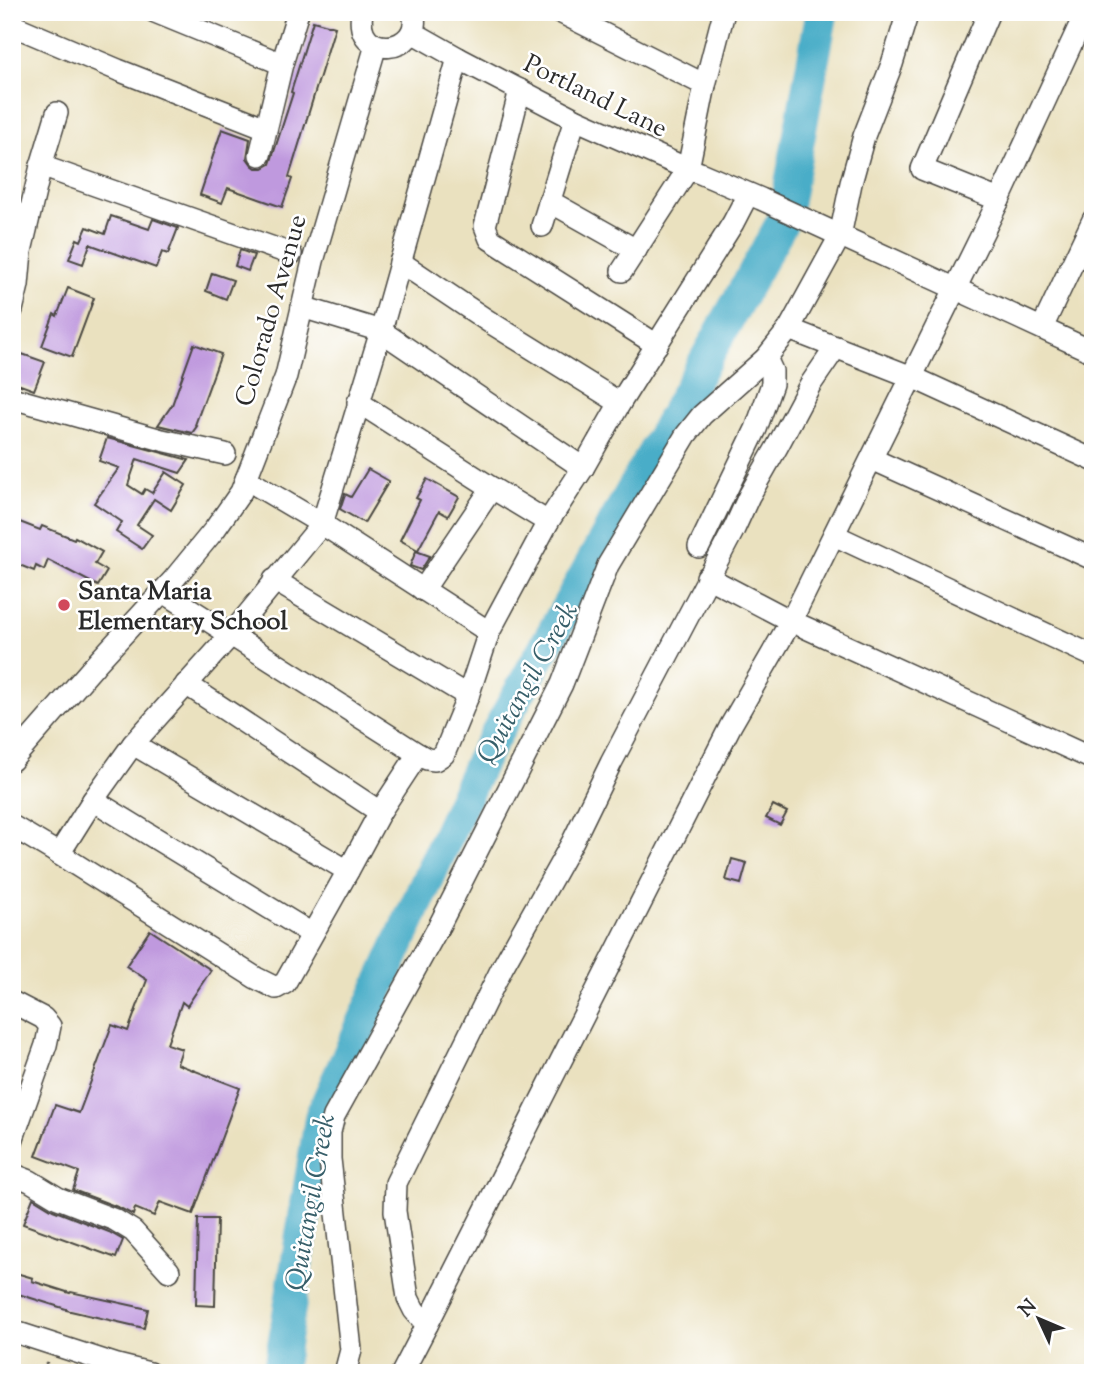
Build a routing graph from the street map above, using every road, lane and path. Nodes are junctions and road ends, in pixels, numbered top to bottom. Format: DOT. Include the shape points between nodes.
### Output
graph roads {
  1 [pos="155,12"];
  2 [pos="298,12"];
  3 [pos="362,12"];
  4 [pos="560,12"];
  5 [pos="908,12"];
  6 [pos="989,12"];
  7 [pos="1086,12"];
  8 [pos="719,14"];
  9 [pos="412,22"];
  10 [pos="12,25"];
  11 [pos="376,45"];
  12 [pos="458,58"];
  13 [pos="282,64"];
  14 [pos="705,85"];
  15 [pos="520,90"];
  16 [pos="57,113"];
  17 [pos="575,119"];
  18 [pos="266,128"];
  19 [pos="260,155"];
  20 [pos="41,166"];
  21 [pos="688,169"];
  22 [pos="755,196"];
  23 [pos="999,200"];
  24 [pos="549,201"];
  25 [pos="1093,220"];
  26 [pos="541,226"];
  27 [pos="832,232"];
  28 [pos="636,250"];
  29 [pos="291,254"];
  30 [pos="400,262"];
  31 [pos="621,271"];
  32 [pos="956,288"];
  33 [pos="302,307"];
  34 [pos="12,310"];
  35 [pos="1042,328"];
  36 [pos="789,329"];
  37 [pos="381,331"];
  38 [pos="657,345"];
  39 [pos="836,347"];
  40 [pos="1093,352"];
  41 [pos="766,358"];
  42 [pos="912,377"];
  43 [pos="12,398"];
  44 [pos="358,402"];
  45 [pos="620,403"];
  46 [pos="225,454"];
  47 [pos="872,459"];
  48 [pos="1093,460"];
  49 [pos="583,468"];
  50 [pos="246,479"];
  51 [pos="492,488"];
  52 [pos="548,522"];
  53 [pos="322,524"];
  54 [pos="834,535"];
  55 [pos="699,547"];
  56 [pos="1093,559"];
  57 [pos="707,577"];
  58 [pos="274,580"];
  59 [pos="424,590"];
  60 [pos="162,591"];
  61 [pos="791,621"];
  62 [pos="489,632"];
  63 [pos="230,636"];
  64 [pos="1093,656"];
  65 [pos="186,684"];
  66 [pos="468,696"];
  67 [pos="132,744"];
  68 [pos="418,754"];
  69 [pos="1093,759"];
  70 [pos="12,760"];
  71 [pos="93,800"];
  72 [pos="380,812"];
  73 [pos="12,826"];
  74 [pos="59,854"];
  75 [pos="348,871"];
  76 [pos="312,934"];
  77 [pos="12,1002"];
  78 [pos="12,1141"];
  79 [pos="12,1174"];
  80 [pos="169,1270"];
  81 [pos="427,1325"];
  82 [pos="12,1331"];
  83 [pos="149,1373"];
  84 [pos="345,1373"];
  85 [pos="402,1373"];
  1 -- 13 [label="street"];
  2 -- 13 [label="street"];
  3 -- 11 [label="street" via="365,36"];
  4 -- 14 [label="street"];
  5 -- 27 [label="street"];
  6 -- 23 [label="street" via="922,169"];
  7 -- 23 [label="street"];
  8 -- 14 [label="street"];
  9 -- 11 [label="street" via="403,43 390,48"];
  9 -- 12 [label="street, Portland Lane"];
  10 -- 18 [label="street"];
  11 -- 33 [label="street, Colorado Avenue"];
  12 -- 15 [label="street, Portland Lane"];
  12 -- 30 [label="street"];
  13 -- 18 [label="street"];
  14 -- 21 [label="street"];
  15 -- 17 [label="street, Portland Lane"];
  15 -- 38 [label="street" via="485,226 491,239"];
  16 -- 20 [label="street"];
  17 -- 21 [label="street, Portland Lane"];
  17 -- 24 [label="street"];
  18 -- 19 [label="street"];
  20 -- 29 [label="street"];
  20 -- 34 [label="street" via="20,251"];
  21 -- 22 [label="street, Portland Lane"];
  21 -- 28 [label="street"];
  22 -- 27 [label="street, Portland Lane"];
  22 -- 38 [label="street" via="733,223"];
  23 -- 32 [label="street"];
  24 -- 26 [label="street"];
  24 -- 28 [label="street"];
  25 -- 35 [label="street"];
  27 -- 32 [label="street, Portland Lane"];
  27 -- 36 [label="street"];
  28 -- 31 [label="street"];
  30 -- 37 [label="street"];
  30 -- 45 [label="street"];
  32 -- 35 [label="street, Portland Lane"];
  32 -- 42 [label="street"];
  33 -- 37 [label="street"];
  33 -- 50 [label="street, Colorado Avenue" via="286,376"];
  35 -- 40 [label="street, Portland Lane"];
  36 -- 39 [label="street"];
  36 -- 41 [label="street"];
  37 -- 44 [label="street"];
  37 -- 49 [label="street"];
  38 -- 45 [label="street"];
  39 -- 42 [label="street"];
  39 -- 57 [label="street" via="810,385"];
  41 -- 55 [label="street" via="772,384 760,418"];
  41 -- 84 [label="street" via="686,435 608,565 562,684 439,926 334,1116 330,1158 351,1350"];
  42 -- 47 [label="street"];
  42 -- 48 [label="street"];
  43 -- 46 [label="street"];
  44 -- 51 [label="street"];
  44 -- 53 [label="street"];
  45 -- 49 [label="street"];
  47 -- 54 [label="street"];
  47 -- 56 [label="street"];
  49 -- 52 [label="street"];
  50 -- 53 [label="street"];
  50 -- 60 [label="street, Colorado Avenue" via="215,529"];
  51 -- 52 [label="street"];
  51 -- 59 [label="street"];
  52 -- 62 [label="street"];
  53 -- 58 [label="street"];
  53 -- 59 [label="street"];
  54 -- 61 [label="street"];
  54 -- 64 [label="street"];
  57 -- 61 [label="street"];
  57 -- 81 [label="street" via="573,841 502,968 396,1184 395,1211 408,1298"];
  58 -- 63 [label="street"];
  58 -- 66 [label="street"];
  59 -- 62 [label="street"];
  60 -- 63 [label="street"];
  60 -- 70 [label="street, Colorado Avenue"];
  61 -- 69 [label="street"];
  61 -- 81 [label="street" via="731,725"];
  62 -- 66 [label="street"];
  63 -- 65 [label="street"];
  63 -- 68 [label="street"];
  65 -- 67 [label="street"];
  65 -- 72 [label="street"];
  66 -- 68 [label="street" via="444,754 435,760"];
  67 -- 71 [label="street"];
  67 -- 75 [label="street"];
  68 -- 72 [label="street"];
  71 -- 74 [label="street"];
  71 -- 76 [label="street"];
  72 -- 75 [label="street"];
  73 -- 74 [label="street"];
  74 -- 76 [label="street" via="276,988 285,983"];
  75 -- 76 [label="street"];
  77 -- 78 [label="street" via="50,1026"];
  79 -- 80 [label="street" via="133,1231"];
  81 -- 85 [label="street"];
  82 -- 83 [label="street"];
}
